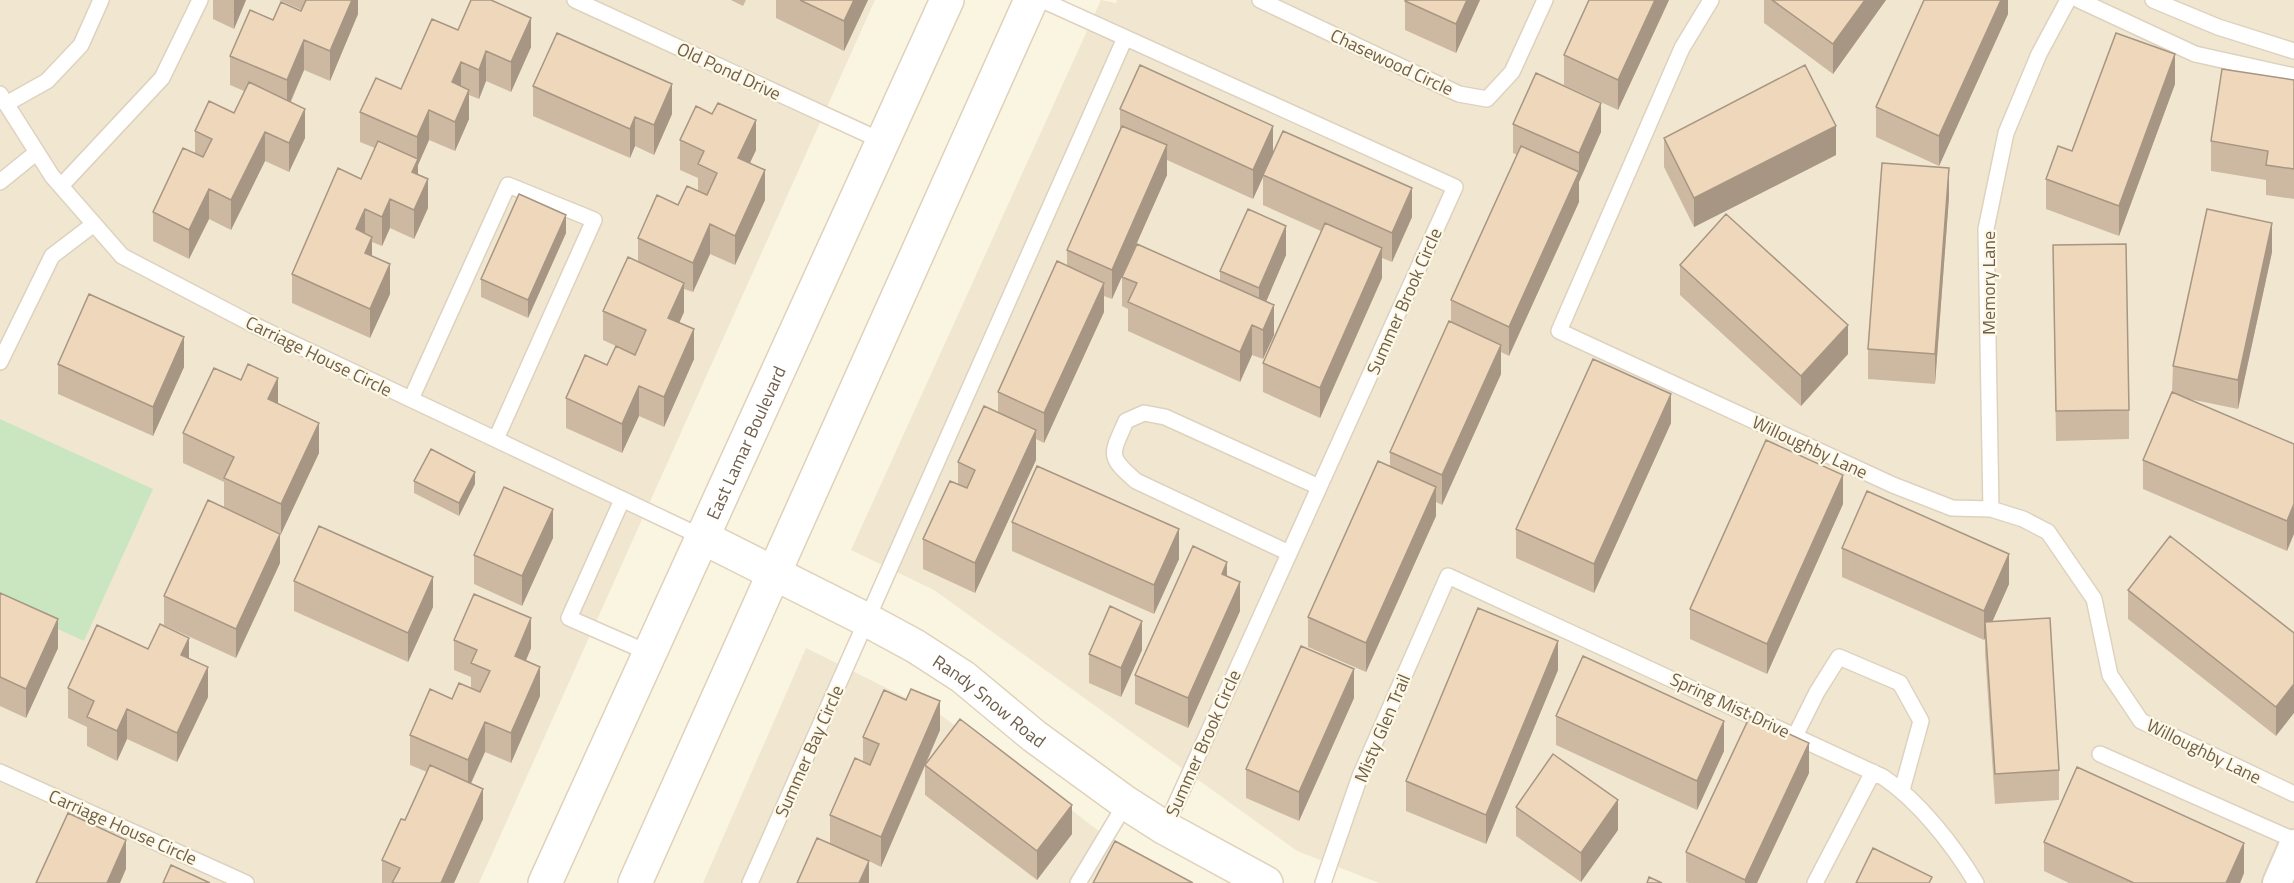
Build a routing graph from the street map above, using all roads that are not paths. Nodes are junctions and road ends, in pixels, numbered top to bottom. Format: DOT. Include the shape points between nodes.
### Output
graph roads {
  1 [pos="101,0"];
  2 [pos="200,0"];
  3 [pos="575,0"];
  4 [pos="947,0"];
  5 [pos="1031,0"];
  6 [pos="1042,0"];
  7 [pos="1260,0"];
  8 [pos="1545,0"];
  9 [pos="1711,0"];
  10 [pos="2068,0"];
  11 [pos="2079,0"];
  12 [pos="2153,0"];
  13 [pos="1125,38"];
  14 [pos="2294,51"];
  15 [pos="2294,76"];
  16 [pos="3,99"];
  17 [pos="882,141"];
  18 [pos="37,152"];
  19 [pos="0,182"];
  20 [pos="61,186"];
  21 [pos="94,224"];
  22 [pos="0,362"];
  23 [pos="411,399"];
  24 [pos="496,440"];
  25 [pos="1319,487"];
  26 [pos="622,500"];
  27 [pos="1991,509"];
  28 [pos="702,537"];
  29 [pos="1289,553"];
  30 [pos="773,574"];
  31 [pos="1448,576"];
  32 [pos="867,620"];
  33 [pos="650,653"];
  34 [pos="1795,736"];
  35 [pos="2100,754"];
  36 [pos="0,772"];
  37 [pos="1873,772"];
  38 [pos="1902,790"];
  39 [pos="2294,794"];
  40 [pos="1126,803"];
  41 [pos="1165,828"];
  42 [pos="2294,842"];
  43 [pos="246,883"];
  44 [pos="545,883"];
  45 [pos="635,883"];
  46 [pos="750,883"];
  47 [pos="1078,883"];
  48 [pos="1266,883"];
  49 [pos="1323,883"];
  50 [pos="1815,883"];
  51 [pos="1976,883"];
  52 [pos="2277,883"];
  1 -- 16 [label="lane" via="81,45 47,81"];
  2 -- 20 [label="lane" via="162,78"];
  3 -- 17 [label="lane, Old Pond Drive"];
  4 -- 17 [label="main road, East Lamar Boulevard"];
  5 -- 30 [label="main road"];
  6 -- 13 [label="lane, Summer Brook Circle"];
  7 -- 8 [label="lane, Chasewood Circle" via="1460,94 1487,99 1512,72"];
  9 -- 27 [label="lane, Willoughby Lane" via="1682,48 1559,331 1893,485 1952,508"];
  10 -- 27 [label="lane, Memory Lane" via="2039,54 2006,133 1986,229"];
  11 -- 15 [label="lane" via="2195,54"];
  12 -- 14 [label="lane" via="2218,27"];
  13 -- 25 [label="lane, Summer Brook Circle" via="1455,187"];
  13 -- 32 [label="lane, Summer Bay Circle"];
  16 -- 18 [label="lane, Carriage House Circle"];
  17 -- 28 [label="main road, East Lamar Boulevard"];
  18 -- 19 [label="lane"];
  18 -- 20 [label="lane, Carriage House Circle"];
  20 -- 21 [label="lane, Carriage House Circle"];
  21 -- 22 [label="lane" via="52,256"];
  21 -- 23 [label="lane, Carriage House Circle" via="122,256 254,325"];
  23 -- 24 [label="lane, Carriage House Circle"];
  23 -- 24 [label="lane" via="508,186 594,220"];
  24 -- 26 [label="lane, Carriage House Circle"];
  25 -- 29 [label="lane, Summer Brook Circle"];
  25 -- 29 [label="lane" via="1164,417 1144,413 1126,421 1113,449 1116,464 1136,481"];
  26 -- 28 [label="lane, Carriage House Circle"];
  26 -- 33 [label="lane" via="569,618"];
  27 -- 39 [label="lane, Willoughby Lane" via="2048,532 2094,599 2109,675 2141,721"];
  28 -- 30 [label="main road, Randy Snow Road"];
  28 -- 33 [label="main road, East Lamar Boulevard"];
  29 -- 41 [label="lane, Summer Brook Circle"];
  30 -- 32 [label="main road, Randy Snow Road"];
  30 -- 45 [label="main road"];
  31 -- 34 [label="lane, Spring Mist Drive"];
  31 -- 49 [label="lane, Misty Glen Trail" via="1360,776"];
  32 -- 40 [label="main road, Randy Snow Road" via="963,677 1034,736"];
  32 -- 46 [label="lane, Summer Bay Circle"];
  33 -- 44 [label="main road, East Lamar Boulevard"];
  34 -- 37 [label="lane, Spring Mist Drive"];
  34 -- 38 [label="lane" via="1839,657 1900,683 1921,721"];
  35 -- 42 [label="lane"];
  36 -- 43 [label="lane, Carriage House Circle"];
  37 -- 38 [label="lane, Spring Mist Drive"];
  37 -- 50 [label="lane"];
  38 -- 51 [label="lane, Spring Mist Drive"];
  40 -- 41 [label="main road, Randy Snow Road"];
  40 -- 47 [label="lane"];
  41 -- 48 [label="main road, Randy Snow Road"];
  42 -- 52 [label="street"];
}
